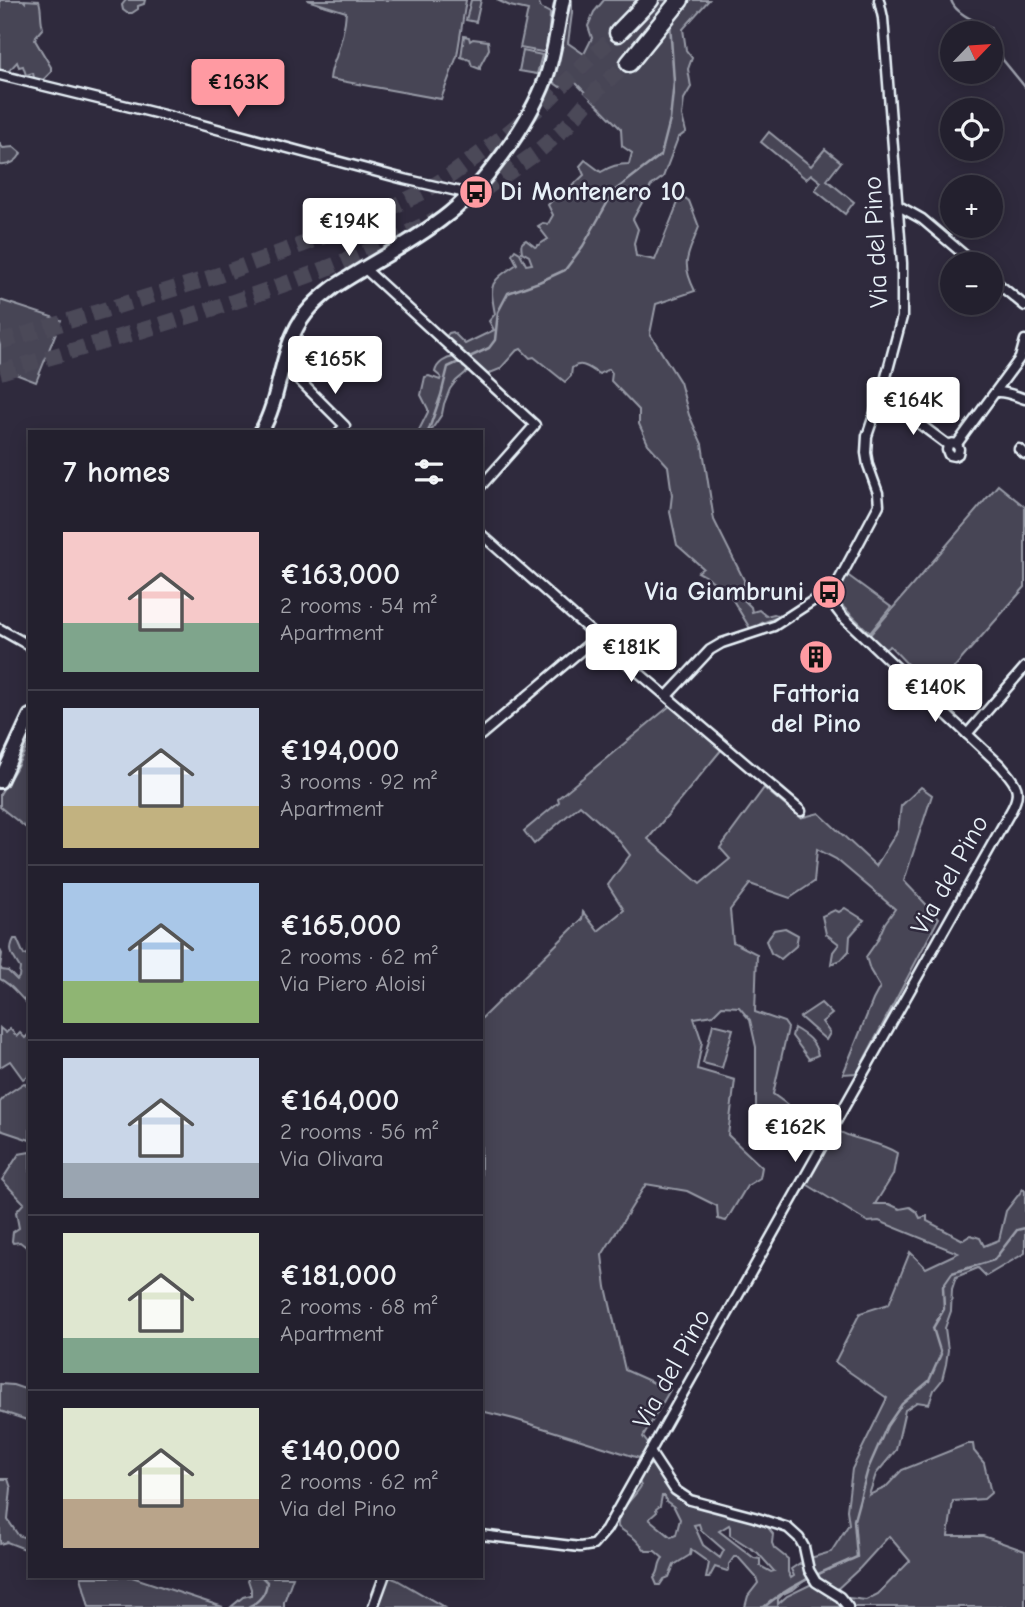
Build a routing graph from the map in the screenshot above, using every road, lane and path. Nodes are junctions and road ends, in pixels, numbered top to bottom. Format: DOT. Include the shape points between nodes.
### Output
graph roads {
  1 [pos="563,0"];
  2 [pos="650,0"];
  3 [pos="680,0"];
  4 [pos="878,0"];
  5 [pos="618,33"];
  6 [pos="629,63"];
  7 [pos="0,75"];
  8 [pos="470,194"];
  9 [pos="897,205"];
  10 [pos="961,252"];
  11 [pos="364,268"];
  12 [pos="1003,288"];
  13 [pos="1025,306"];
  14 [pos="1025,340"];
  15 [pos="284,365"];
  16 [pos="1008,377"];
  17 [pos="996,392"];
  18 [pos="1011,393"];
  19 [pos="1025,398"];
  20 [pos="905,413"];
  21 [pos="262,430"];
  22 [pos="345,430"];
  23 [pos="483,484"];
  24 [pos="483,536"];
  25 [pos="831,589"];
  26 [pos="0,629"];
  27 [pos="597,637"];
  28 [pos="28,645"];
  29 [pos="1025,667"];
  30 [pos="667,696"];
  31 [pos="28,720"];
  32 [pos="483,733"];
  33 [pos="967,734"];
  34 [pos="0,781"];
  35 [pos="801,811"];
  36 [pos="650,1452"];
  37 [pos="483,1535"];
  38 [pos="384,1578"];
  39 [pos="373,1607"];
  40 [pos="848,1607"];
  1 -- 8 [label="street" via="551,62 536,99 514,139"];
  2 -- 5 [label="highway"];
  3 -- 6 [label="highway"];
  4 -- 9 [label="street, Via del Pino"];
  7 -- 8 [label="street"];
  8 -- 11 [label="street" via="435,224"];
  9 -- 10 [label="street" via="922,219"];
  9 -- 25 [label="street, Via del Pino" via="902,317 867,436 868,465 879,505"];
  11 -- 15 [label="street" via="307,311 293,334"];
  11 -- 23 [label="street" via="535,425"];
  12 -- 13 [label="street"];
  14 -- 16 [label="street"];
  15 -- 21 [label="street"];
  15 -- 22 [label="street"];
  16 -- 17 [label="street"];
  16 -- 18 [label="street"];
  17 -- 18 [label="street"];
  17 -- 20 [label="street" via="952,445"];
  18 -- 19 [label="street"];
  24 -- 27 [label="street"];
  25 -- 30 [label="street" via="774,626 710,650"];
  25 -- 33 [label="street, Via del Pino" via="834,607 841,615"];
  26 -- 28 [label="street"];
  27 -- 30 [label="street"];
  27 -- 32 [label="street"];
  29 -- 33 [label="street"];
  30 -- 35 [label="street"];
  31 -- 34 [label="street"];
  33 -- 36 [label="street, Via del Pino" via="1013,780 1018,788 1016,801"];
  36 -- 37 [label="street, Via del Pino" via="593,1545"];
  36 -- 40 [label="street" via="675,1490 690,1500 788,1528 804,1547 816,1582"];
  38 -- 39 [label="street"];
}
